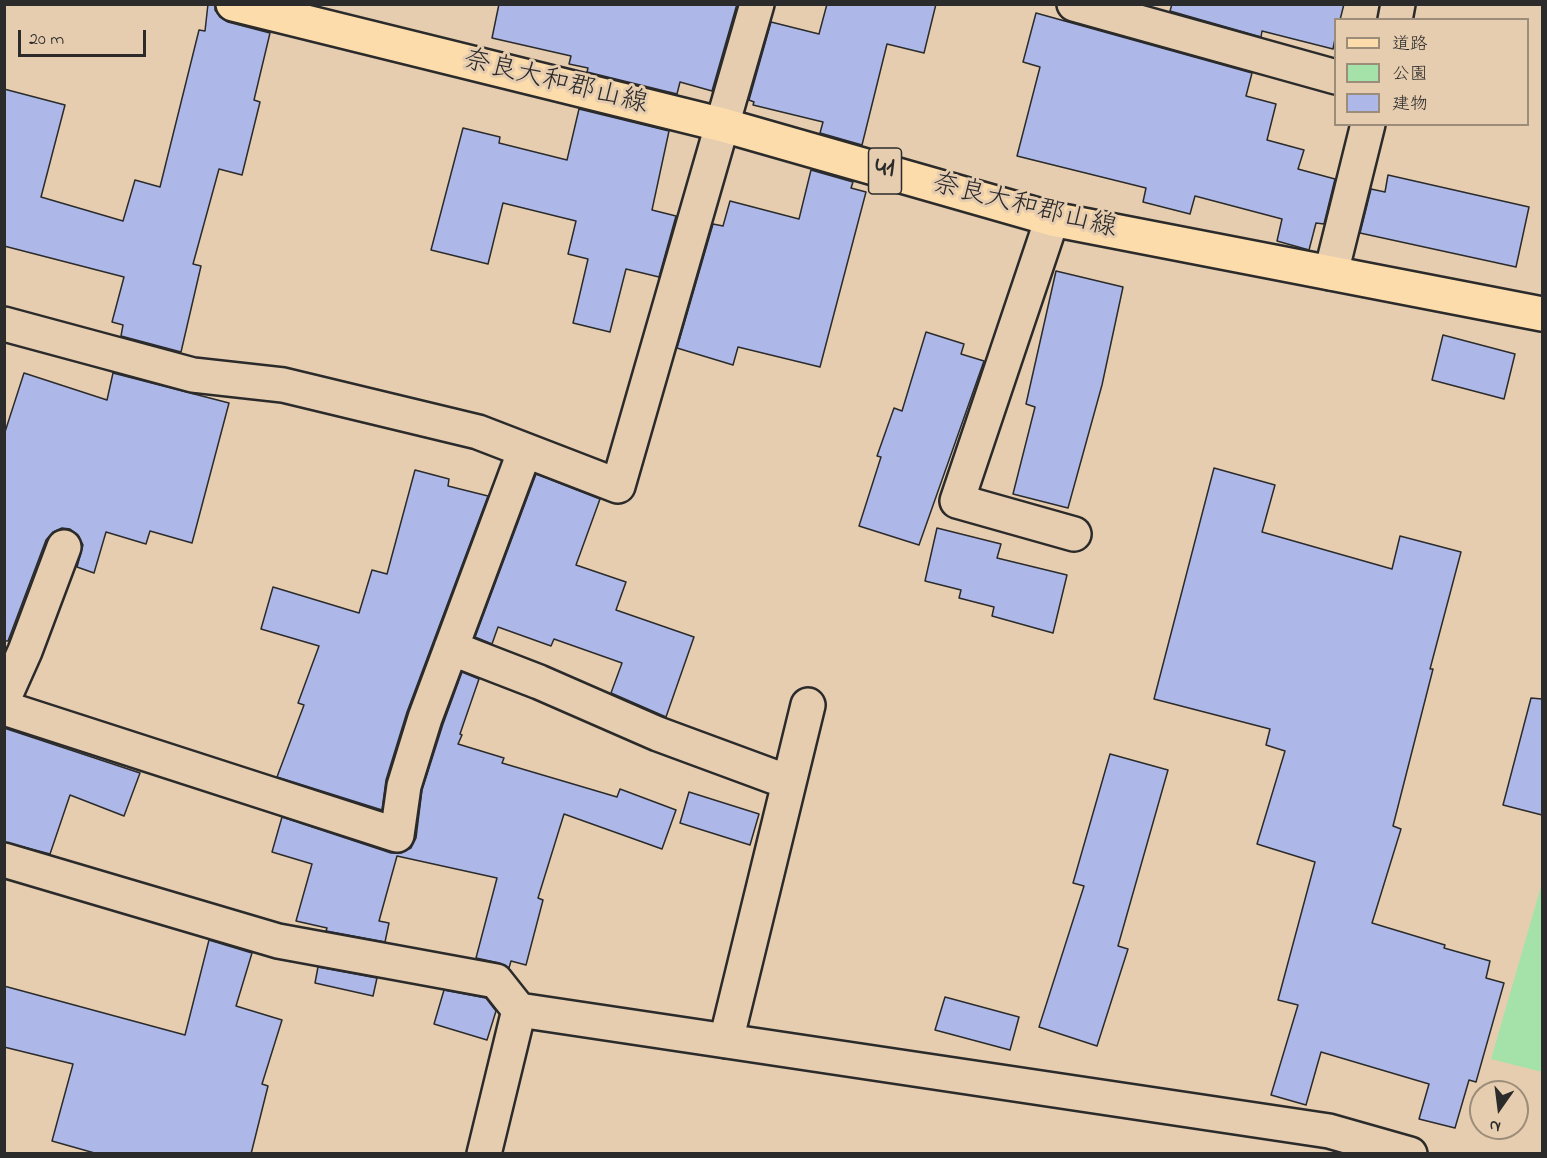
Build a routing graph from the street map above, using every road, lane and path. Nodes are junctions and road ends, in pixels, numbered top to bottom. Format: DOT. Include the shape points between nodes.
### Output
graph roads {
  1 [pos="233,4"];
  2 [pos="757,4"];
  3 [pos="1074,4"];
  4 [pos="1334,77"];
  5 [pos="723,125"];
  6 [pos="1367,126"];
  7 [pos="1052,219"];
  8 [pos="1330,273"];
  9 [pos="1542,314"];
  10 [pos="4,324"];
  11 [pos="525,450"];
  12 [pos="1074,534"];
  13 [pos="64,547"];
  14 [pos="451,648"];
  15 [pos="4,698"];
  16 [pos="807,705"];
  17 [pos="4,708"];
  18 [pos="788,782"];
  19 [pos="4,860"];
  20 [pos="519,1010"];
  21 [pos="726,1041"];
  22 [pos="484,1154"];
  23 [pos="1410,1154"];
  1 -- 5 [label="main road, 奈良大和郡山線 / 41"];
  2 -- 5 [label="street"];
  3 -- 4 [label="street"];
  5 -- 7 [label="main road, 奈良大和郡山線 / 41"];
  5 -- 11 [label="street" via="618,486"];
  6 -- 8 [label="street"];
  7 -- 8 [label="main road, 奈良大和郡山線 / 41"];
  7 -- 12 [label="street" via="957,501"];
  8 -- 9 [label="main road, 奈良大和郡山線 / 41"];
  10 -- 11 [label="street" via="193,375 283,385 409,415 478,432"];
  11 -- 14 [label="street"];
  13 -- 15 [label="street"];
  14 -- 17 [label="street" via="404,786 397,836"];
  14 -- 18 [label="street" via="658,734"];
  16 -- 18 [label="street"];
  18 -- 21 [label="street"];
  19 -- 20 [label="street" via="278,941 496,981"];
  20 -- 21 [label="street"];
  20 -- 22 [label="street"];
  21 -- 23 [label="street" via="1329,1131"];
}
